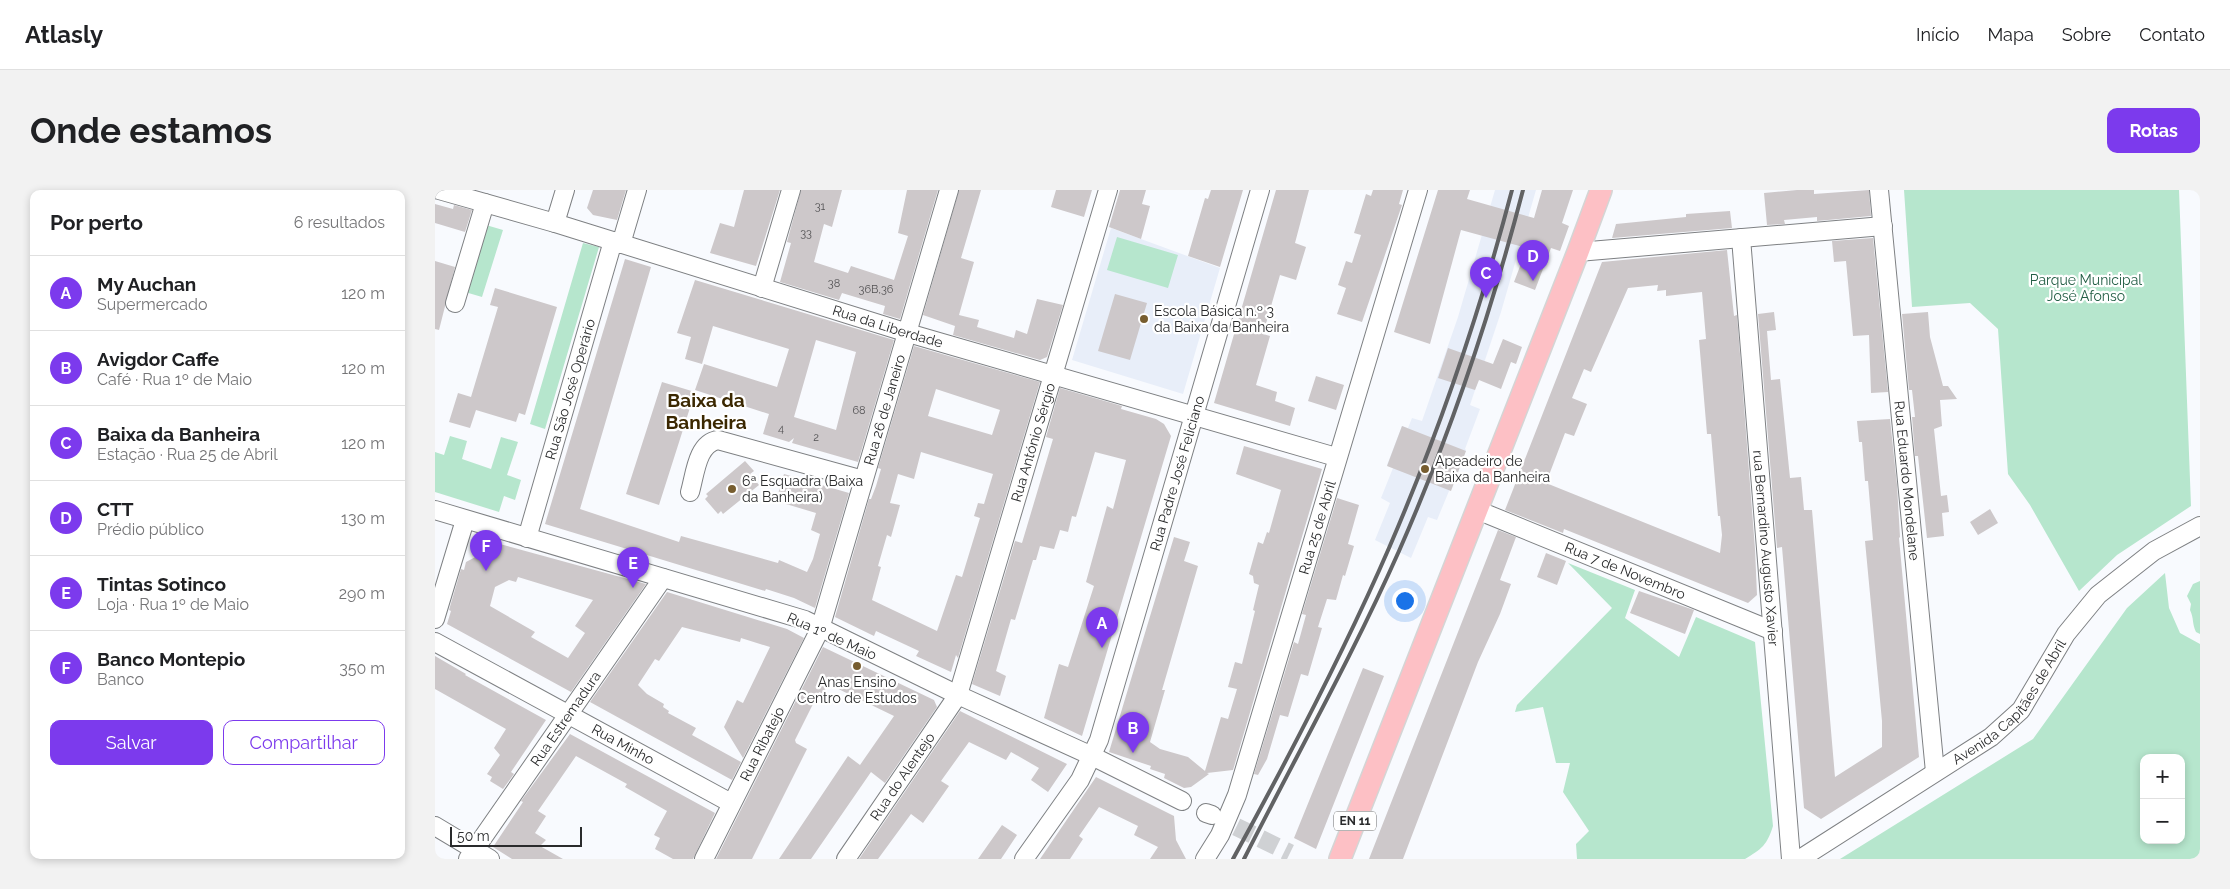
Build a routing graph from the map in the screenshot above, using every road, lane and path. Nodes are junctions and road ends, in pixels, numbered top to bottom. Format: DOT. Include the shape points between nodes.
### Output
graph roads {
  1 [pos="439,190"];
  2 [pos="565,190"];
  3 [pos="637,190"];
  4 [pos="791,190"];
  5 [pos="949,190"];
  6 [pos="1108,190"];
  7 [pos="1260,190"];
  8 [pos="1418,190"];
  9 [pos="1601,190"];
  10 [pos="1879,190"];
  11 [pos="485,203"];
  12 [pos="555,223"];
  13 [pos="1883,226"];
  14 [pos="1741,238"];
  15 [pos="617,243"];
  16 [pos="1578,252"];
  17 [pos="762,288"];
  18 [pos="455,303"];
  19 [pos="908,332"];
  20 [pos="1052,374"];
  21 [pos="1193,414"];
  22 [pos="1337,457"];
  23 [pos="863,480"];
  24 [pos="691,492"];
  25 [pos="435,510"];
  26 [pos="1477,510"];
  27 [pos="465,520"];
  28 [pos="2200,526"];
  29 [pos="527,538"];
  30 [pos="663,578"];
  31 [pos="435,619"];
  32 [pos="820,628"];
  33 [pos="1773,631"];
  34 [pos="435,642"];
  35 [pos="958,695"];
  36 [pos="570,716"];
  37 [pos="1092,756"];
  38 [pos="1935,772"];
  39 [pos="1182,801"];
  40 [pos="731,803"];
  41 [pos="435,826"];
  42 [pos="471,854"];
  43 [pos="490,859"];
  44 [pos="703,859"];
  45 [pos="845,859"];
  46 [pos="1024,859"];
  47 [pos="1205,859"];
  48 [pos="1340,859"];
  49 [pos="1791,859"];
  50 [pos="1800,859"];
  1 -- 11 [label="street, Rua da Liberdade"];
  2 -- 12 [label="street"];
  3 -- 15 [label="street, Rua São José Operário"];
  4 -- 17 [label="street"];
  5 -- 19 [label="street, Rua 26 de Janeiro"];
  6 -- 20 [label="street, Rua António Sérgio"];
  7 -- 21 [label="street, Rua Padre José Feliciano"];
  8 -- 22 [label="street, Rua 25 de Abril"];
  9 -- 16 [label="main road, EN 11"];
  10 -- 13 [label="street, Rua Eduardo Mondelane"];
  11 -- 12 [label="street, Rua da Liberdade"];
  11 -- 18 [label="street"];
  12 -- 15 [label="street, Rua da Liberdade"];
  13 -- 14 [label="street"];
  13 -- 38 [label="street, Rua Eduardo Mondelane"];
  14 -- 16 [label="street"];
  14 -- 33 [label="street, rua Bernardino Augusto Xavier"];
  15 -- 17 [label="street, Rua da Liberdade"];
  15 -- 29 [label="street, Rua São José Operário"];
  16 -- 26 [label="main road, EN 11"];
  17 -- 19 [label="street, Rua da Liberdade"];
  19 -- 20 [label="street, Rua da Liberdade"];
  19 -- 23 [label="street, Rua 26 de Janeiro"];
  20 -- 21 [label="street, Rua da Liberdade"];
  20 -- 35 [label="street, Rua António Sérgio"];
  21 -- 22 [label="street, Rua da Liberdade"];
  21 -- 37 [label="street, Rua Padre José Feliciano" via="1114,691"];
  22 -- 47 [label="street, Rua 25 de Abril" via="1237,795 1220,835"];
  23 -- 24 [label="street" via="725,441 712,441 703,448"];
  23 -- 32 [label="street, Rua 26 de Janeiro"];
  25 -- 27 [label="street, Rua 1º de Maio"];
  26 -- 33 [label="street, Rua 7 de Novembro"];
  26 -- 48 [label="main road, EN 11"];
  27 -- 29 [label="street, Rua 1º de Maio"];
  27 -- 31 [label="street"];
  28 -- 38 [label="street, Avenida Capitães de Abril" via="2154,551 2098,595 2066,634 2021,710 1991,737"];
  29 -- 30 [label="street, Rua 1º de Maio"];
  30 -- 32 [label="street, Rua 1º de Maio" via="805,620"];
  30 -- 36 [label="street, Rua Estremadura"];
  32 -- 35 [label="street, Rua 1º de Maio"];
  32 -- 40 [label="street, Rua Ribatejo"];
  33 -- 49 [label="street, rua Bernardino Augusto Xavier"];
  34 -- 36 [label="street, Rua Minho"];
  35 -- 37 [label="street, Rua 1º de Maio"];
  35 -- 45 [label="street, Rua do Alentejo"];
  36 -- 40 [label="street, Rua Minho"];
  36 -- 42 [label="street, Rua Estremadura"];
  37 -- 39 [label="street, Rua 1º de Maio"];
  37 -- 46 [label="street, Rua Padre José Feliciano" via="1073,791"];
  38 -- 50 [label="street, Avenida Capitães de Abril"];
  40 -- 44 [label="street, Rua Ribatejo"];
  41 -- 42 [label="street"];
  42 -- 43 [label="street"];
}
